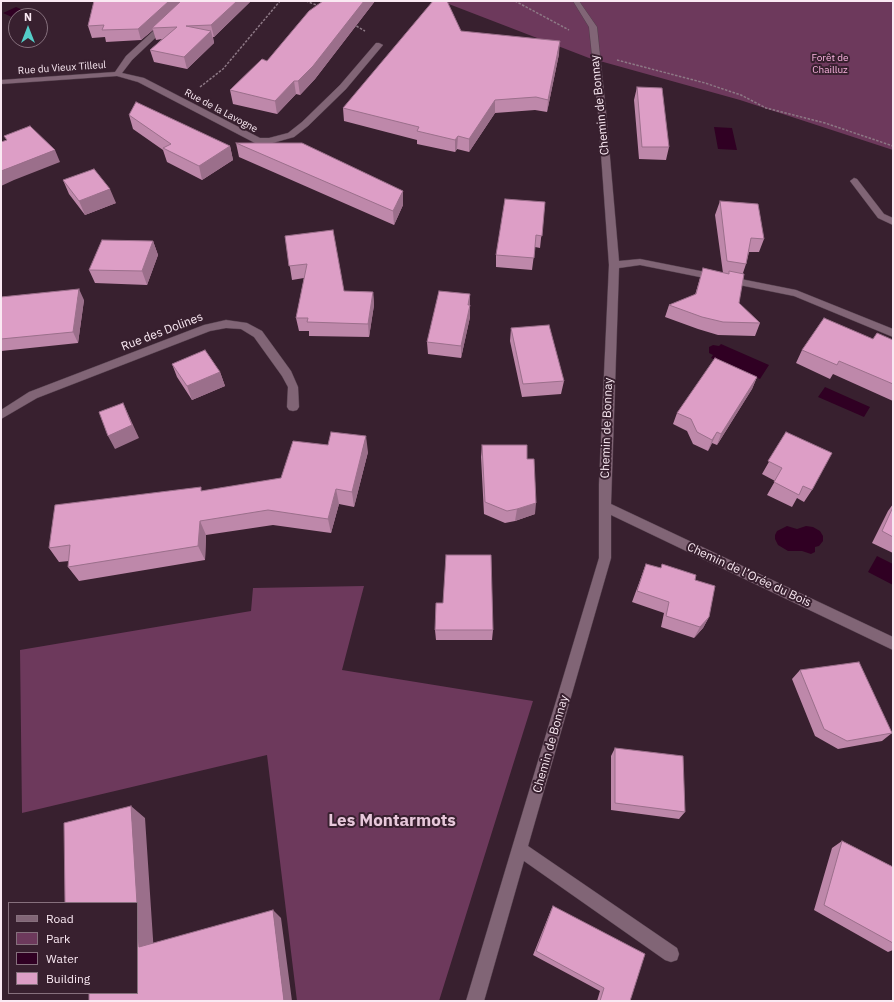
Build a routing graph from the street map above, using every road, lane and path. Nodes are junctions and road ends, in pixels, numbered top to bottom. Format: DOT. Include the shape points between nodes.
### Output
graph roads {
  1 [pos="280,1"];
  2 [pos="306,1"];
  3 [pos="515,1"];
  4 [pos="576,1"];
  5 [pos="321,7"];
  6 [pos="174,16"];
  7 [pos="353,24"];
  8 [pos="379,45"];
  9 [pos="595,48"];
  10 [pos="117,74"];
  11 [pos="1,82"];
  12 [pos="182,101"];
  13 [pos="893,146"];
  14 [pos="854,181"];
  15 [pos="893,222"];
  16 [pos="614,265"];
  17 [pos="893,333"];
  18 [pos="292,408"];
  19 [pos="1,415"];
  20 [pos="606,507"];
  21 [pos="893,644"];
  22 [pos="520,849"];
  23 [pos="671,954"];
  24 [pos="475,1001"];
  1 -- 12 [label="path" via="223,69"];
  2 -- 5 [label="path"];
  3 -- 9 [label="path" via="562,25"];
  4 -- 9 [label="street, Chemin de Bonnay" via="593,27"];
  6 -- 10 [label="street, Rue du Vieux Tilleul" via="129,58"];
  7 -- 8 [label="path" via="378,38"];
  8 -- 12 [label="street, Rue de la Lavogne" via="343,87 305,124 291,134 269,141 258,141"];
  9 -- 13 [label="path" via="621,62 705,83 740,95 766,108 825,123"];
  9 -- 16 [label="street, Chemin de Bonnay"];
  10 -- 11 [label="street, Rue du Vieux Tilleul"];
  10 -- 12 [label="street, Rue de la Lavogne" via="141,80"];
  14 -- 15 [label="street" via="881,216"];
  16 -- 17 [label="street" via="640,262 796,293"];
  16 -- 20 [label="street, Chemin de Bonnay"];
  18 -- 19 [label="street, Rue des Dolines" via="293,387 287,374 258,334 242,326 226,324 208,328 33,396"];
  20 -- 21 [label="street, Chemin de l’Orée du Bois"];
  20 -- 22 [label="street, Chemin de Bonnay" via="606,558"];
  22 -- 23 [label="street"];
  22 -- 24 [label="street, Chemin de Bonnay"];
}
